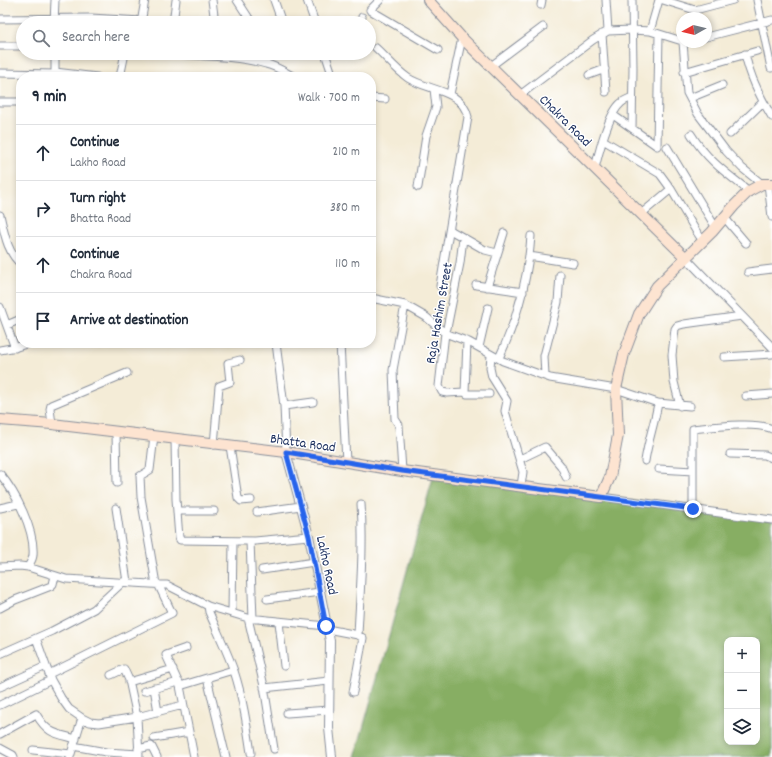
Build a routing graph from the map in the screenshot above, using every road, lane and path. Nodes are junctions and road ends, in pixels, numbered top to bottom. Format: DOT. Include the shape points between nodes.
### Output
graph roads {
  1 [pos="55,0"];
  2 [pos="145,0"];
  3 [pos="176,0"];
  4 [pos="212,0"];
  5 [pos="237,0"];
  6 [pos="274,0"];
  7 [pos="307,0"];
  8 [pos="380,0"];
  9 [pos="428,0"];
  10 [pos="606,0"];
  11 [pos="632,0"];
  12 [pos="659,0"];
  13 [pos="663,0"];
  14 [pos="733,0"];
  15 [pos="757,0"];
  16 [pos="54,16"];
  17 [pos="142,16"];
  18 [pos="174,16"];
  19 [pos="215,16"];
  20 [pos="247,16"];
  21 [pos="280,16"];
  22 [pos="313,16"];
  23 [pos="0,19"];
  24 [pos="16,20"];
  25 [pos="772,20"];
  26 [pos="762,22"];
  27 [pos="542,27"];
  28 [pos="632,30"];
  29 [pos="650,31"];
  30 [pos="605,33"];
  31 [pos="659,34"];
  32 [pos="712,35"];
  33 [pos="462,38"];
  34 [pos="676,40"];
  35 [pos="0,46"];
  36 [pos="16,46"];
  37 [pos="376,48"];
  38 [pos="682,48"];
  39 [pos="438,50"];
  40 [pos="757,51"];
  41 [pos="745,54"];
  42 [pos="55,60"];
  43 [pos="124,60"];
  44 [pos="246,60"];
  45 [pos="327,60"];
  46 [pos="491,66"];
  47 [pos="771,68"];
  48 [pos="605,70"];
  49 [pos="55,72"];
  50 [pos="121,72"];
  51 [pos="286,72"];
  52 [pos="331,72"];
  53 [pos="684,72"];
  54 [pos="0,73"];
  55 [pos="16,73"];
  56 [pos="589,75"];
  57 [pos="722,86"];
  58 [pos="434,89"];
  59 [pos="606,92"];
  60 [pos="450,94"];
  61 [pos="520,95"];
  62 [pos="632,97"];
  63 [pos="376,98"];
  64 [pos="690,98"];
  65 [pos="385,99"];
  66 [pos="0,102"];
  67 [pos="16,102"];
  68 [pos="763,102"];
  69 [pos="613,115"];
  70 [pos="772,117"];
  71 [pos="632,128"];
  72 [pos="691,134"];
  73 [pos="730,134"];
  74 [pos="603,140"];
  75 [pos="667,147"];
  76 [pos="595,168"];
  77 [pos="767,184"];
  78 [pos="418,187"];
  79 [pos="671,189"];
  80 [pos="749,191"];
  81 [pos="641,214"];
  82 [pos="0,215"];
  83 [pos="772,217"];
  84 [pos="724,218"];
  85 [pos="716,228"];
  86 [pos="450,230"];
  87 [pos="504,233"];
  88 [pos="531,236"];
  89 [pos="463,238"];
  90 [pos="3,240"];
  91 [pos="703,241"];
  92 [pos="746,243"];
  93 [pos="497,253"];
  94 [pos="529,256"];
  95 [pos="686,258"];
  96 [pos="16,259"];
  97 [pos="573,263"];
  98 [pos="772,269"];
  99 [pos="748,272"];
  100 [pos="560,275"];
  101 [pos="476,285"];
  102 [pos="440,286"];
  103 [pos="487,287"];
  104 [pos="523,292"];
  105 [pos="376,299"];
  106 [pos="405,305"];
  107 [pos="0,307"];
  108 [pos="488,308"];
  109 [pos="742,316"];
  110 [pos="16,321"];
  111 [pos="7,325"];
  112 [pos="444,333"];
  113 [pos="467,341"];
  114 [pos="772,347"];
  115 [pos="15,348"];
  116 [pos="277,348"];
  117 [pos="340,348"];
  118 [pos="479,348"];
  119 [pos="0,350"];
  120 [pos="491,354"];
  121 [pos="772,354"];
  122 [pos="724,357"];
  123 [pos="499,358"];
  124 [pos="240,360"];
  125 [pos="127,373"];
  126 [pos="545,376"];
  127 [pos="616,389"];
  128 [pos="465,392"];
  129 [pos="489,394"];
  130 [pos="772,394"];
  131 [pos="746,396"];
  132 [pos="313,402"];
  133 [pos="658,403"];
  134 [pos="284,406"];
  135 [pos="680,406"];
  136 [pos="690,406"];
  137 [pos="0,420"];
  138 [pos="52,424"];
  139 [pos="772,429"];
  140 [pos="116,432"];
  141 [pos="154,436"];
  142 [pos="175,439"];
  143 [pos="214,445"];
  144 [pos="230,446"];
  145 [pos="286,452"];
  146 [pos="730,454"];
  147 [pos="772,458"];
  148 [pos="520,459"];
  149 [pos="645,461"];
  150 [pos="346,462"];
  151 [pos="659,469"];
  152 [pos="402,471"];
  153 [pos="693,471"];
  154 [pos="0,474"];
  155 [pos="566,477"];
  156 [pos="117,483"];
  157 [pos="521,486"];
  158 [pos="601,497"];
  159 [pos="251,500"];
  160 [pos="18,504"];
  161 [pos="361,504"];
  162 [pos="301,506"];
  163 [pos="0,508"];
  164 [pos="116,508"];
  165 [pos="693,509"];
  166 [pos="177,511"];
  167 [pos="214,511"];
  168 [pos="257,512"];
  169 [pos="772,512"];
  170 [pos="769,520"];
  171 [pos="309,536"];
  172 [pos="233,541"];
  173 [pos="250,541"];
  174 [pos="314,562"];
  175 [pos="0,567"];
  176 [pos="28,567"];
  177 [pos="262,570"];
  178 [pos="56,576"];
  179 [pos="125,582"];
  180 [pos="157,584"];
  181 [pos="320,592"];
  182 [pos="267,599"];
  183 [pos="208,606"];
  184 [pos="0,608"];
  185 [pos="232,613"];
  186 [pos="251,618"];
  187 [pos="279,622"];
  188 [pos="327,627"];
  189 [pos="358,635"];
  190 [pos="36,638"];
  191 [pos="186,648"];
  192 [pos="0,654"];
  193 [pos="46,666"];
  194 [pos="284,666"];
  195 [pos="173,669"];
  196 [pos="234,670"];
  197 [pos="112,675"];
  198 [pos="50,677"];
  199 [pos="207,678"];
  200 [pos="329,681"];
  201 [pos="129,682"];
  202 [pos="179,684"];
  203 [pos="0,687"];
  204 [pos="154,688"];
  205 [pos="264,688"];
  206 [pos="144,691"];
  207 [pos="353,692"];
  208 [pos="0,704"];
  209 [pos="183,705"];
  210 [pos="329,710"];
  211 [pos="158,712"];
  212 [pos="287,713"];
  213 [pos="82,718"];
  214 [pos="137,718"];
  215 [pos="189,732"];
  216 [pos="0,734"];
  217 [pos="154,738"];
  218 [pos="76,739"];
  219 [pos="73,746"];
  220 [pos="0,748"];
  221 [pos="274,749"];
  222 [pos="33,750"];
  223 [pos="251,753"];
  224 [pos="139,754"];
  225 [pos="70,756"];
  226 [pos="14,757"];
  227 [pos="157,757"];
  228 [pos="192,757"];
  229 [pos="226,757"];
  230 [pos="332,757"];
  1 -- 16 [label="street"];
  2 -- 17 [label="street"];
  3 -- 18 [label="street"];
  4 -- 19 [label="street"];
  5 -- 20 [label="street"];
  6 -- 21 [label="street"];
  7 -- 22 [label="street"];
  8 -- 39 [label="street" via="370,10"];
  9 -- 33 [label="main road, Chakra Road"];
  10 -- 30 [label="street"];
  11 -- 28 [label="street"];
  12 -- 29 [label="street"];
  13 -- 14 [label="street" via="695,10"];
  15 -- 26 [label="street"];
  23 -- 24 [label="street"];
  25 -- 26 [label="street"];
  26 -- 32 [label="street"];
  26 -- 47 [label="street"];
  27 -- 46 [label="street"];
  28 -- 29 [label="street"];
  28 -- 30 [label="street"];
  28 -- 62 [label="street"];
  29 -- 31 [label="street"];
  30 -- 48 [label="street"];
  30 -- 61 [label="street"];
  31 -- 34 [label="street"];
  31 -- 71 [label="street" via="657,146"];
  33 -- 46 [label="main road, Chakra Road"];
  33 -- 60 [label="street"];
  35 -- 36 [label="street"];
  37 -- 58 [label="street" via="409,79"];
  38 -- 53 [label="street"];
  40 -- 41 [label="street"];
  41 -- 53 [label="street"];
  41 -- 68 [label="street" via="749,71"];
  42 -- 49 [label="street"];
  43 -- 50 [label="street"];
  44 -- 51 [label="street" via="267,64"];
  45 -- 52 [label="street"];
  46 -- 61 [label="main road, Chakra Road"];
  48 -- 56 [label="street"];
  48 -- 59 [label="street"];
  53 -- 64 [label="street"];
  54 -- 55 [label="street"];
  57 -- 64 [label="street"];
  58 -- 60 [label="street"];
  58 -- 78 [label="street" via="436,106 426,136"];
  60 -- 86 [label="street" via="463,104 468,117"];
  61 -- 76 [label="main road, Chakra Road"];
  62 -- 69 [label="street" via="621,103"];
  62 -- 71 [label="street"];
  63 -- 65 [label="street"];
  64 -- 77 [label="street" via="698,114 726,151 742,168"];
  66 -- 67 [label="street"];
  68 -- 70 [label="street"];
  68 -- 73 [label="street"];
  69 -- 71 [label="street"];
  69 -- 74 [label="street"];
  72 -- 80 [label="street" via="711,161"];
  74 -- 76 [label="street"];
  74 -- 79 [label="street" via="660,174"];
  75 -- 85 [label="street"];
  76 -- 81 [label="main road, Chakra Road"];
  77 -- 80 [label="main road"];
  77 -- 83 [label="street"];
  79 -- 81 [label="street"];
  79 -- 91 [label="street"];
  80 -- 84 [label="main road"];
  81 -- 95 [label="main road, Chakra Road"];
  82 -- 90 [label="street"];
  84 -- 85 [label="main road"];
  84 -- 92 [label="street"];
  85 -- 91 [label="main road"];
  86 -- 89 [label="street"];
  86 -- 102 [label="street"];
  87 -- 93 [label="street"];
  88 -- 94 [label="street"];
  89 -- 93 [label="street" via="485,250"];
  89 -- 112 [label="street, Raja Hashim Street" via="448,328"];
  90 -- 96 [label="street"];
  91 -- 95 [label="main road"];
  93 -- 103 [label="street"];
  94 -- 97 [label="street"];
  94 -- 104 [label="street"];
  95 -- 109 [label="street"];
  95 -- 127 [label="main road" via="656,286 638,314 624,354"];
  98 -- 99 [label="street"];
  100 -- 126 [label="street" via="557,307 544,356"];
  101 -- 103 [label="street"];
  103 -- 104 [label="street"];
  104 -- 123 [label="street"];
  105 -- 106 [label="street"];
  106 -- 112 [label="street" via="426,317"];
  106 -- 152 [label="street" via="392,370"];
  107 -- 111 [label="street"];
  108 -- 118 [label="street"];
  109 -- 114 [label="street"];
  109 -- 135 [label="street" via="677,326 672,355 674,382"];
  110 -- 111 [label="street"];
  111 -- 115 [label="street"];
  112 -- 113 [label="street"];
  112 -- 128 [label="street, Raja Hashim Street" via="439,386 442,392 446,393"];
  113 -- 118 [label="street"];
  113 -- 128 [label="street"];
  115 -- 119 [label="street"];
  116 -- 134 [label="street"];
  117 -- 150 [label="street"];
  118 -- 120 [label="street"];
  120 -- 123 [label="street"];
  120 -- 148 [label="street" via="492,377 507,401 504,411"];
  121 -- 122 [label="street"];
  123 -- 126 [label="street"];
  124 -- 143 [label="street" via="228,363 230,382 220,386"];
  125 -- 138 [label="street" via="51,405"];
  126 -- 127 [label="street"];
  127 -- 133 [label="street"];
  127 -- 158 [label="main road" via="618,435 610,477"];
  128 -- 129 [label="street"];
  130 -- 131 [label="street"];
  132 -- 134 [label="street"];
  133 -- 135 [label="street"];
  133 -- 149 [label="street"];
  134 -- 145 [label="street"];
  135 -- 136 [label="street"];
  137 -- 138 [label="main road, Bhatta Road"];
  138 -- 140 [label="main road, Bhatta Road"];
  139 -- 153 [label="street" via="764,426 723,426 693,429"];
  140 -- 141 [label="main road, Bhatta Road"];
  140 -- 156 [label="street"];
  141 -- 142 [label="main road, Bhatta Road"];
  141 -- 180 [label="street" via="150,470 140,476 141,498"];
  142 -- 143 [label="main road, Bhatta Road"];
  142 -- 166 [label="street"];
  143 -- 144 [label="main road, Bhatta Road"];
  144 -- 145 [label="main road, Bhatta Road"];
  144 -- 159 [label="street" via="238,498 240,502"];
  145 -- 150 [label="main road, Bhatta Road"];
  145 -- 162 [label="street, Lakho Road"];
  146 -- 147 [label="street" via="765,455"];
  148 -- 155 [label="street" via="545,447 561,466"];
  148 -- 157 [label="street" via="523,472"];
  150 -- 152 [label="main road, Bhatta Road"];
  151 -- 153 [label="street"];
  152 -- 157 [label="main road, Bhatta Road"];
  153 -- 165 [label="street"];
  154 -- 160 [label="street" via="14,493"];
  157 -- 158 [label="main road, Bhatta Road"];
  158 -- 165 [label="street"];
  160 -- 163 [label="street"];
  160 -- 176 [label="street" via="32,542 33,557"];
  161 -- 189 [label="street" via="363,531"];
  162 -- 168 [label="street"];
  162 -- 171 [label="street, Lakho Road"];
  164 -- 179 [label="street"];
  165 -- 170 [label="street"];
  166 -- 167 [label="street"];
  166 -- 172 [label="street" via="180,540"];
  169 -- 170 [label="street"];
  171 -- 173 [label="street"];
  171 -- 174 [label="street, Lakho Road"];
  172 -- 173 [label="street"];
  172 -- 185 [label="street"];
  173 -- 186 [label="street"];
  174 -- 177 [label="street"];
  174 -- 181 [label="street, Lakho Road"];
  175 -- 176 [label="street"];
  176 -- 178 [label="street"];
  178 -- 179 [label="street" via="66,579"];
  178 -- 184 [label="street" via="51,586"];
  179 -- 180 [label="street"];
  179 -- 190 [label="street" via="94,609"];
  180 -- 183 [label="street" via="167,585"];
  180 -- 198 [label="street" via="172,613"];
  181 -- 182 [label="street"];
  181 -- 188 [label="street, Lakho Road"];
  183 -- 185 [label="street"];
  183 -- 196 [label="street"];
  185 -- 186 [label="street"];
  186 -- 187 [label="street"];
  186 -- 205 [label="street"];
  187 -- 188 [label="street"];
  187 -- 194 [label="street"];
  188 -- 189 [label="street"];
  188 -- 200 [label="street, Lakho Road" via="330,641"];
  189 -- 207 [label="street" via="363,638"];
  190 -- 192 [label="street"];
  190 -- 193 [label="street"];
  191 -- 195 [label="street" via="166,655"];
  193 -- 198 [label="street"];
  193 -- 203 [label="street"];
  195 -- 201 [label="street"];
  195 -- 202 [label="street"];
  196 -- 199 [label="street"];
  196 -- 223 [label="street"];
  197 -- 201 [label="street" via="124,669"];
  198 -- 208 [label="street"];
  198 -- 213 [label="street" via="60,698 69,709"];
  199 -- 202 [label="street"];
  199 -- 229 [label="street"];
  200 -- 205 [label="street"];
  200 -- 210 [label="street, Lakho Road"];
  201 -- 214 [label="street"];
  202 -- 204 [label="street"];
  202 -- 209 [label="street"];
  204 -- 206 [label="street"];
  204 -- 211 [label="street"];
  205 -- 221 [label="street"];
  209 -- 211 [label="street"];
  209 -- 215 [label="street"];
  210 -- 212 [label="street"];
  210 -- 230 [label="street, Lakho Road"];
  211 -- 214 [label="street"];
  213 -- 214 [label="street" via="90,722"];
  213 -- 218 [label="street"];
  214 -- 224 [label="street"];
  215 -- 217 [label="street"];
  215 -- 228 [label="street"];
  216 -- 218 [label="street" via="36,714 51,732"];
  218 -- 219 [label="street"];
  219 -- 224 [label="street"];
  219 -- 225 [label="street"];
  220 -- 226 [label="street"];
  222 -- 225 [label="street"];
  224 -- 227 [label="street" via="151,746"];
}
